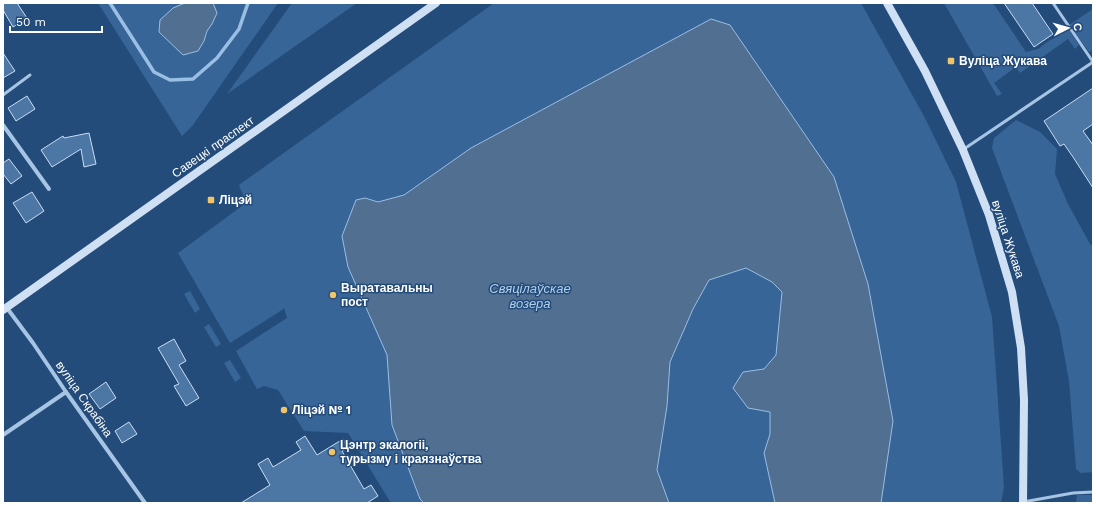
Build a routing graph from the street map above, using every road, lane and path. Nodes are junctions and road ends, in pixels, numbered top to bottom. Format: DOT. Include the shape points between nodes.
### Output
graph roads {
  1 [pos="436,3"];
  2 [pos="887,3"];
  3 [pos="1052,3"];
  4 [pos="1093,62"];
  5 [pos="30,75"];
  6 [pos="3,95"];
  7 [pos="3,125"];
  8 [pos="963,150"];
  9 [pos="49,189"];
  10 [pos="5,309"];
  11 [pos="66,392"];
  12 [pos="3,435"];
  13 [pos="1093,492"];
  14 [pos="145,503"];
  15 [pos="1023,503"];
  1 -- 10 [label="street, Савецкі праспект"];
  2 -- 8 [label="street, вуліца Жукава" via="925,71"];
  3 -- 4 [label="lane"];
  4 -- 8 [label="lane"];
  5 -- 6 [label="lane"];
  7 -- 9 [label="street"];
  8 -- 15 [label="street, вуліца Жукава" via="989,215 1012,292 1021,348 1024,400"];
  10 -- 11 [label="street, вуліца Скрабіна" via="33,343"];
  11 -- 12 [label="street"];
  11 -- 14 [label="street, вуліца Скрабіна"];
  13 -- 15 [label="lane" via="1073,493"];
}
